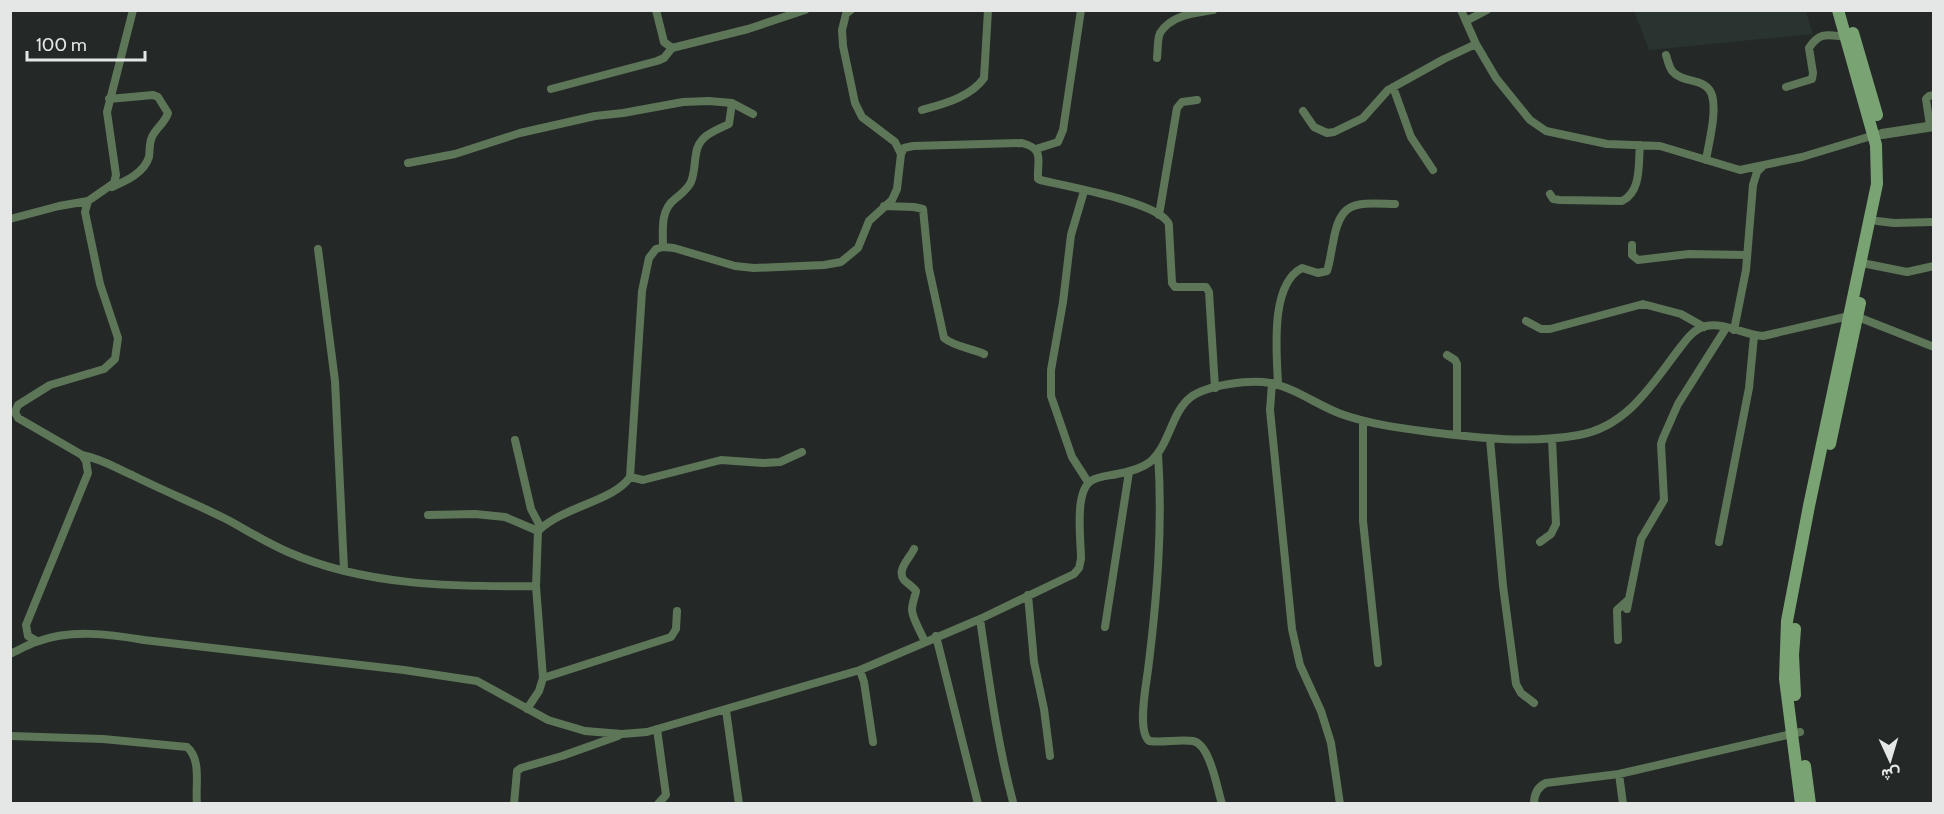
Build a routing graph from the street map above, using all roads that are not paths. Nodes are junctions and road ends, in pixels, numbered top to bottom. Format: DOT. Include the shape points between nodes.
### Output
graph roads {
  1 [pos="133,10"];
  2 [pos="656,10"];
  3 [pos="805,10"];
  4 [pos="851,10"];
  5 [pos="988,10"];
  6 [pos="1081,10"];
  7 [pos="1213,10"];
  8 [pos="1461,10"];
  9 [pos="1487,10"];
  10 [pos="1838,10"];
  11 [pos="1846,10"];
  12 [pos="1466,21"];
  13 [pos="1846,37"];
  14 [pos="1476,44"];
  15 [pos="672,48"];
  16 [pos="1666,55"];
  17 [pos="1157,58"];
  18 [pos="1394,87"];
  19 [pos="1786,87"];
  20 [pos="551,89"];
  21 [pos="1934,95"];
  22 [pos="110,99"];
  23 [pos="1197,100"];
  24 [pos="732,103"];
  25 [pos="922,110"];
  26 [pos="1303,111"];
  27 [pos="753,114"];
  28 [pos="1932,126"];
  29 [pos="1878,135"];
  30 [pos="1640,144"];
  31 [pos="1036,149"];
  32 [pos="901,154"];
  33 [pos="1706,160"];
  34 [pos="408,163"];
  35 [pos="1763,166"];
  36 [pos="1433,170"];
  37 [pos="1740,170"];
  38 [pos="1754,185"];
  39 [pos="107,189"];
  40 [pos="1084,191"];
  41 [pos="1550,194"];
  42 [pos="88,201"];
  43 [pos="1395,204"];
  44 [pos="883,207"];
  45 [pos="1159,215"];
  46 [pos="10,219"];
  47 [pos="1877,221"];
  48 [pos="1934,222"];
  49 [pos="1632,245"];
  50 [pos="663,247"];
  51 [pos="318,249"];
  52 [pos="1748,255"];
  53 [pos="1867,264"];
  54 [pos="1934,266"];
  55 [pos="1853,316"];
  56 [pos="1526,321"];
  57 [pos="1704,327"];
  58 [pos="1730,329"];
  59 [pos="1754,336"];
  60 [pos="1934,347"];
  61 [pos="984,354"];
  62 [pos="1447,355"];
  63 [pos="1275,384"];
  64 [pos="1215,388"];
  65 [pos="13,412"];
  66 [pos="1363,421"];
  67 [pos="1457,435"];
  68 [pos="1552,439"];
  69 [pos="515,440"];
  70 [pos="1490,440"];
  71 [pos="802,452"];
  72 [pos="1158,453"];
  73 [pos="82,454"];
  74 [pos="1129,472"];
  75 [pos="630,477"];
  76 [pos="1088,482"];
  77 [pos="428,515"];
  78 [pos="539,530"];
  79 [pos="1540,542"];
  80 [pos="1719,542"];
  81 [pos="914,549"];
  82 [pos="344,569"];
  83 [pos="536,586"];
  84 [pos="1028,596"];
  85 [pos="677,611"];
  86 [pos="980,619"];
  87 [pos="1105,627"];
  88 [pos="936,636"];
  89 [pos="1617,640"];
  90 [pos="37,641"];
  91 [pos="925,642"];
  92 [pos="12,656"];
  93 [pos="1378,663"];
  94 [pos="860,670"];
  95 [pos="543,678"];
  96 [pos="1534,703"];
  97 [pos="527,709"];
  98 [pos="726,710"];
  99 [pos="657,729"];
  100 [pos="1796,733"];
  101 [pos="622,734"];
  102 [pos="10,736"];
  103 [pos="873,742"];
  104 [pos="1050,756"];
  105 [pos="1619,774"];
  106 [pos="1013,802"];
  107 [pos="197,804"];
  108 [pos="514,804"];
  109 [pos="658,804"];
  110 [pos="739,804"];
  111 [pos="978,804"];
  112 [pos="1222,804"];
  113 [pos="1340,804"];
  114 [pos="1534,804"];
  115 [pos="1623,804"];
  116 [pos="1801,804"];
  117 [pos="1809,804"];
  1 -- 22 [label="street"];
  2 -- 15 [label="street" via="664,42"];
  3 -- 15 [label="street"];
  4 -- 32 [label="street" via="842,30 855,103 861,117 895,142"];
  5 -- 25 [label="street" via="984,78 951,101"];
  6 -- 31 [label="street" via="1063,130 1058,142"];
  7 -- 17 [label="street" via="1187,14 1169,24 1159,38"];
  8 -- 12 [label="street"];
  9 -- 12 [label="street"];
  10 -- 13 [label="main road"];
  11 -- 29 [label="main road"];
  12 -- 14 [label="street"];
  13 -- 19 [label="street" via="1816,38 1809,48 1812,79"];
  13 -- 29 [label="main road"];
  14 -- 18 [label="street"];
  14 -- 30 [label="street" via="1496,78 1540,128 1596,143"];
  15 -- 20 [label="street" via="657,61"];
  16 -- 33 [label="street" via="1671,71 1702,84 1712,94"];
  18 -- 26 [label="street" via="1363,118 1334,132 1314,127"];
  18 -- 36 [label="street" via="1411,137"];
  21 -- 28 [label="street" via="1926,99"];
  22 -- 39 [label="street" via="107,112 116,175"];
  22 -- 39 [label="street" via="153,95 168,113 150,140 146,164 130,179"];
  23 -- 45 [label="street" via="1182,102 1177,108"];
  24 -- 27 [label="street"];
  24 -- 34 [label="street" via="683,102 595,116"];
  24 -- 50 [label="street" via="729,124 708,133 701,141 690,183 664,214"];
  28 -- 29 [label="street"];
  29 -- 35 [label="street"];
  29 -- 47 [label="main road" via="1886,166"];
  29 -- 55 [label="main road" via="1877,184"];
  30 -- 33 [label="street"];
  30 -- 41 [label="street" via="1637,178 1630,197 1622,201 1560,200"];
  31 -- 32 [label="street" via="1022,143 913,146 904,148"];
  31 -- 40 [label="street" via="1038,179"];
  32 -- 44 [label="street" via="897,189"];
  33 -- 37 [label="street"];
  35 -- 37 [label="street"];
  35 -- 38 [label="street"];
  37 -- 38 [label="street"];
  38 -- 52 [label="street"];
  39 -- 42 [label="street"];
  40 -- 45 [label="street" via="1138,204"];
  40 -- 76 [label="street" via="1071,235 1051,396 1072,457"];
  42 -- 46 [label="street"];
  42 -- 65 [label="street" via="86,212 100,285 118,338 116,359 104,369 50,386"];
  43 -- 63 [label="street" via="1359,204 1345,211 1336,223 1326,271 1302,268 1292,276 1278,318"];
  44 -- 50 [label="street" via="869,221 858,248 841,262 745,267"];
  44 -- 61 [label="street" via="923,209 929,268 944,338"];
  45 -- 64 [label="street" via="1168,222 1172,283 1180,288 1206,287 1209,292"];
  47 -- 48 [label="street"];
  47 -- 53 [label="main road"];
  49 -- 52 [label="street" via="1632,255 1638,260 1689,254"];
  50 -- 75 [label="street" via="649,258 645,272"];
  51 -- 82 [label="street" via="335,381"];
  52 -- 58 [label="street"];
  53 -- 54 [label="street" via="1906,272"];
  53 -- 55 [label="main road"];
  55 -- 59 [label="street"];
  55 -- 60 [label="street"];
  55 -- 100 [label="main road" via="1787,621 1785,679"];
  56 -- 57 [label="street" via="1550,329 1643,304 1681,314"];
  57 -- 58 [label="street"];
  57 -- 68 [label="street" via="1688,338 1628,412 1591,433"];
  58 -- 59 [label="street"];
  58 -- 89 [label="street" via="1682,397 1663,438 1664,500 1641,539 1628,605 1617,610"];
  59 -- 80 [label="street" via="1749,388"];
  62 -- 67 [label="street" via="1457,364"];
  63 -- 64 [label="street" via="1259,381"];
  63 -- 66 [label="street"];
  63 -- 113 [label="street" via="1270,410 1292,629 1300,665 1331,743"];
  64 -- 72 [label="street" via="1186,402"];
  65 -- 73 [label="street"];
  66 -- 67 [label="street"];
  66 -- 93 [label="street" via="1363,521"];
  67 -- 70 [label="street"];
  68 -- 70 [label="street"];
  68 -- 79 [label="street" via="1556,524"];
  69 -- 78 [label="street"];
  70 -- 96 [label="street" via="1516,684"];
  71 -- 75 [label="street" via="780,462 721,460 642,480"];
  72 -- 74 [label="street" via="1144,466"];
  72 -- 112 [label="street" via="1159,564 1143,733 1149,741 1200,743"];
  73 -- 82 [label="street" via="104,460 286,552"];
  73 -- 90 [label="street" via="87,477 26,625 28,636"];
  74 -- 76 [label="street"];
  74 -- 87 [label="street"];
  75 -- 78 [label="street" via="616,490 566,512"];
  76 -- 84 [label="street" via="1080,502 1079,568"];
  77 -- 78 [label="street" via="505,517"];
  78 -- 83 [label="street"];
  81 -- 91 [label="street" via="901,573 916,591 912,615"];
  82 -- 83 [label="street" via="403,582"];
  83 -- 95 [label="street"];
  84 -- 86 [label="street"];
  84 -- 104 [label="street" via="1034,662"];
  85 -- 95 [label="street" via="676,629 671,637"];
  86 -- 88 [label="street"];
  86 -- 106 [label="street" via="993,711"];
  88 -- 91 [label="street"];
  88 -- 111 [label="street"];
  90 -- 92 [label="street"];
  90 -- 97 [label="street" via="71,634 107,634 404,670 477,681"];
  91 -- 94 [label="street"];
  94 -- 98 [label="street"];
  94 -- 103 [label="street"];
  95 -- 97 [label="street"];
  97 -- 101 [label="street" via="548,720 585,730"];
  98 -- 99 [label="street"];
  98 -- 110 [label="street"];
  99 -- 101 [label="street"];
  99 -- 109 [label="street" via="666,795"];
  100 -- 105 [label="street"];
  100 -- 116 [label="main road"];
  100 -- 117 [label="main road"];
  101 -- 108 [label="street" via="521,768 517,771"];
  102 -- 107 [label="street" via="187,747 196,760"];
  105 -- 114 [label="street" via="1546,783 1540,786"];
  105 -- 115 [label="street"];
}
